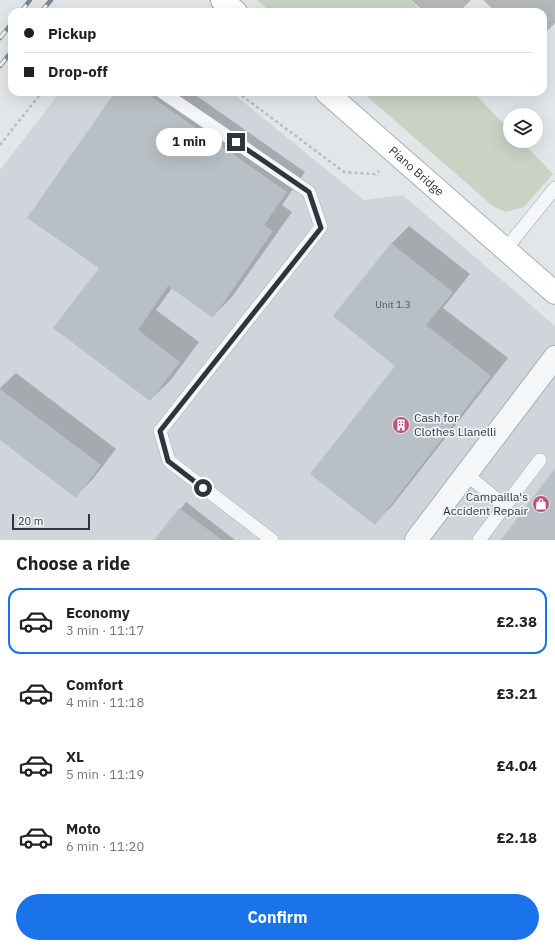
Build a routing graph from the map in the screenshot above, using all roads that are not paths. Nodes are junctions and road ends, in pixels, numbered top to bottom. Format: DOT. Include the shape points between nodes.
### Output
graph roads {
  1 [pos="222,0"];
  2 [pos="231,8"];
  3 [pos="168,96"];
  4 [pos="331,96"];
  5 [pos="555,188"];
  6 [pos="505,250"];
  7 [pos="555,293"];
  8 [pos="555,357"];
  9 [pos="540,460"];
  10 [pos="466,474"];
  11 [pos="505,506"];
  12 [pos="272,540"];
  13 [pos="416,540"];
  14 [pos="479,540"];
  1 -- 2 [label="main road"];
  3 -- 12 [label="lane" via="309,192 321,228 160,431 168,461"];
  4 -- 6 [label="main road, Piano Bridge"];
  5 -- 6 [label="lane"];
  6 -- 7 [label="main road, Piano Bridge"];
  8 -- 10 [label="street"];
  9 -- 11 [label="lane"];
  10 -- 11 [label="lane"];
  10 -- 13 [label="street"];
  11 -- 14 [label="lane"];
}
